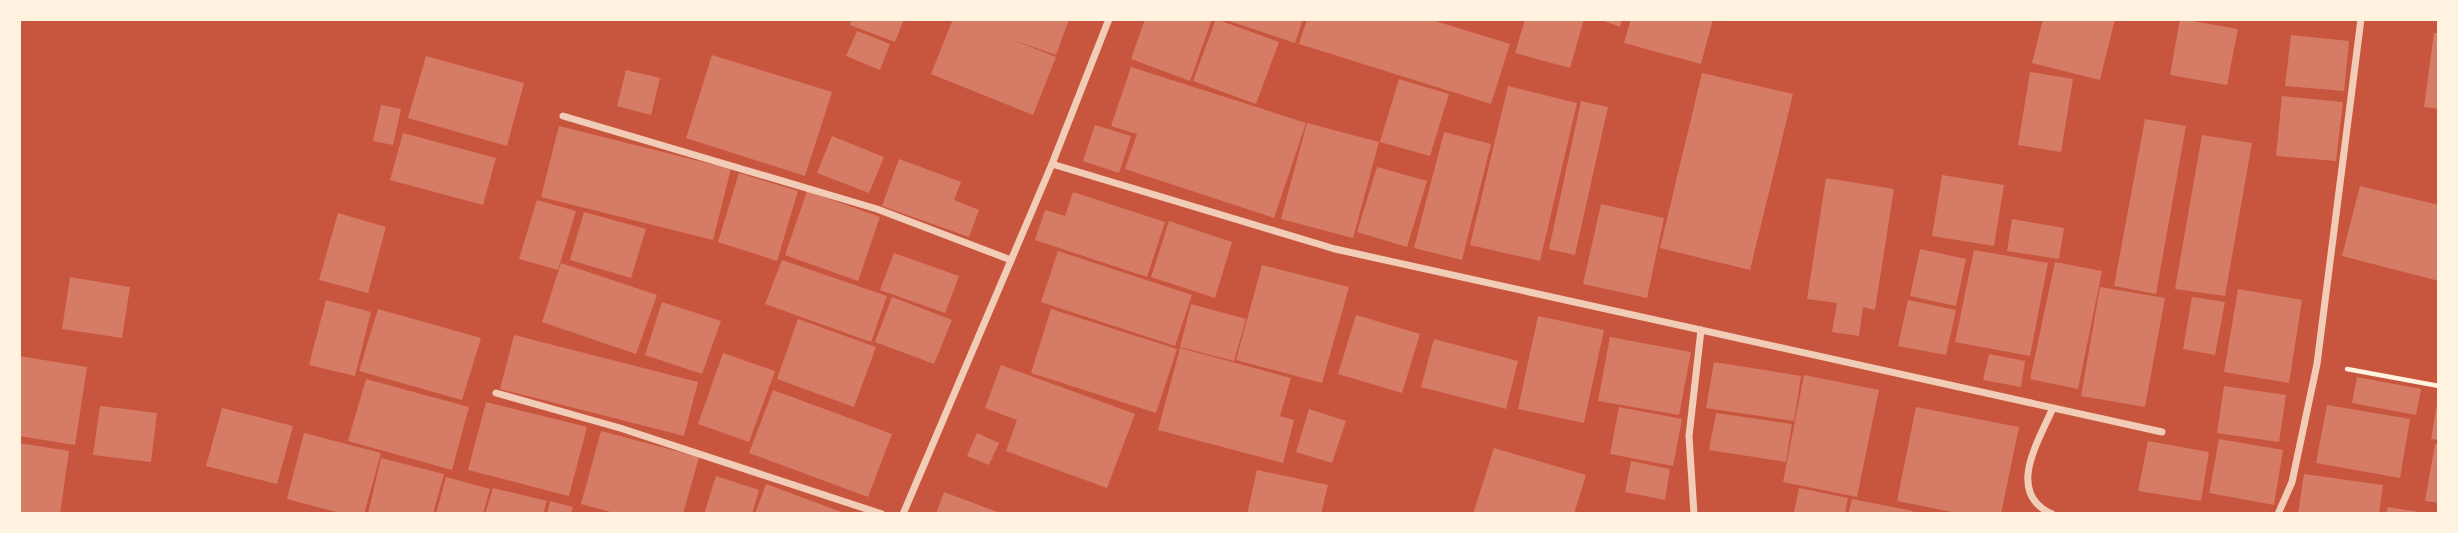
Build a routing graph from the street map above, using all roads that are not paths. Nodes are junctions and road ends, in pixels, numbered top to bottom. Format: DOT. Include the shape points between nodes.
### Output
graph roads {
  1 [pos="1109,19"];
  2 [pos="2361,19"];
  3 [pos="563,116"];
  4 [pos="1052,164"];
  5 [pos="1011,260"];
  6 [pos="1701,330"];
  7 [pos="496,393"];
  8 [pos="2052,410"];
  9 [pos="2162,432"];
  10 [pos="882,514"];
  11 [pos="903,514"];
  12 [pos="1694,514"];
  13 [pos="2053,514"];
  14 [pos="2277,514"];
  1 -- 4 [label="street"];
  2 -- 14 [label="street" via="2317,363 2292,482"];
  3 -- 5 [label="street" via="877,209"];
  4 -- 5 [label="street"];
  4 -- 6 [label="street" via="1335,249"];
  5 -- 11 [label="street"];
  6 -- 8 [label="street"];
  6 -- 12 [label="street" via="1689,436"];
  7 -- 10 [label="street" via="620,428"];
  8 -- 9 [label="street"];
  8 -- 13 [label="street" via="2027,468 2029,493 2037,507"];
}
